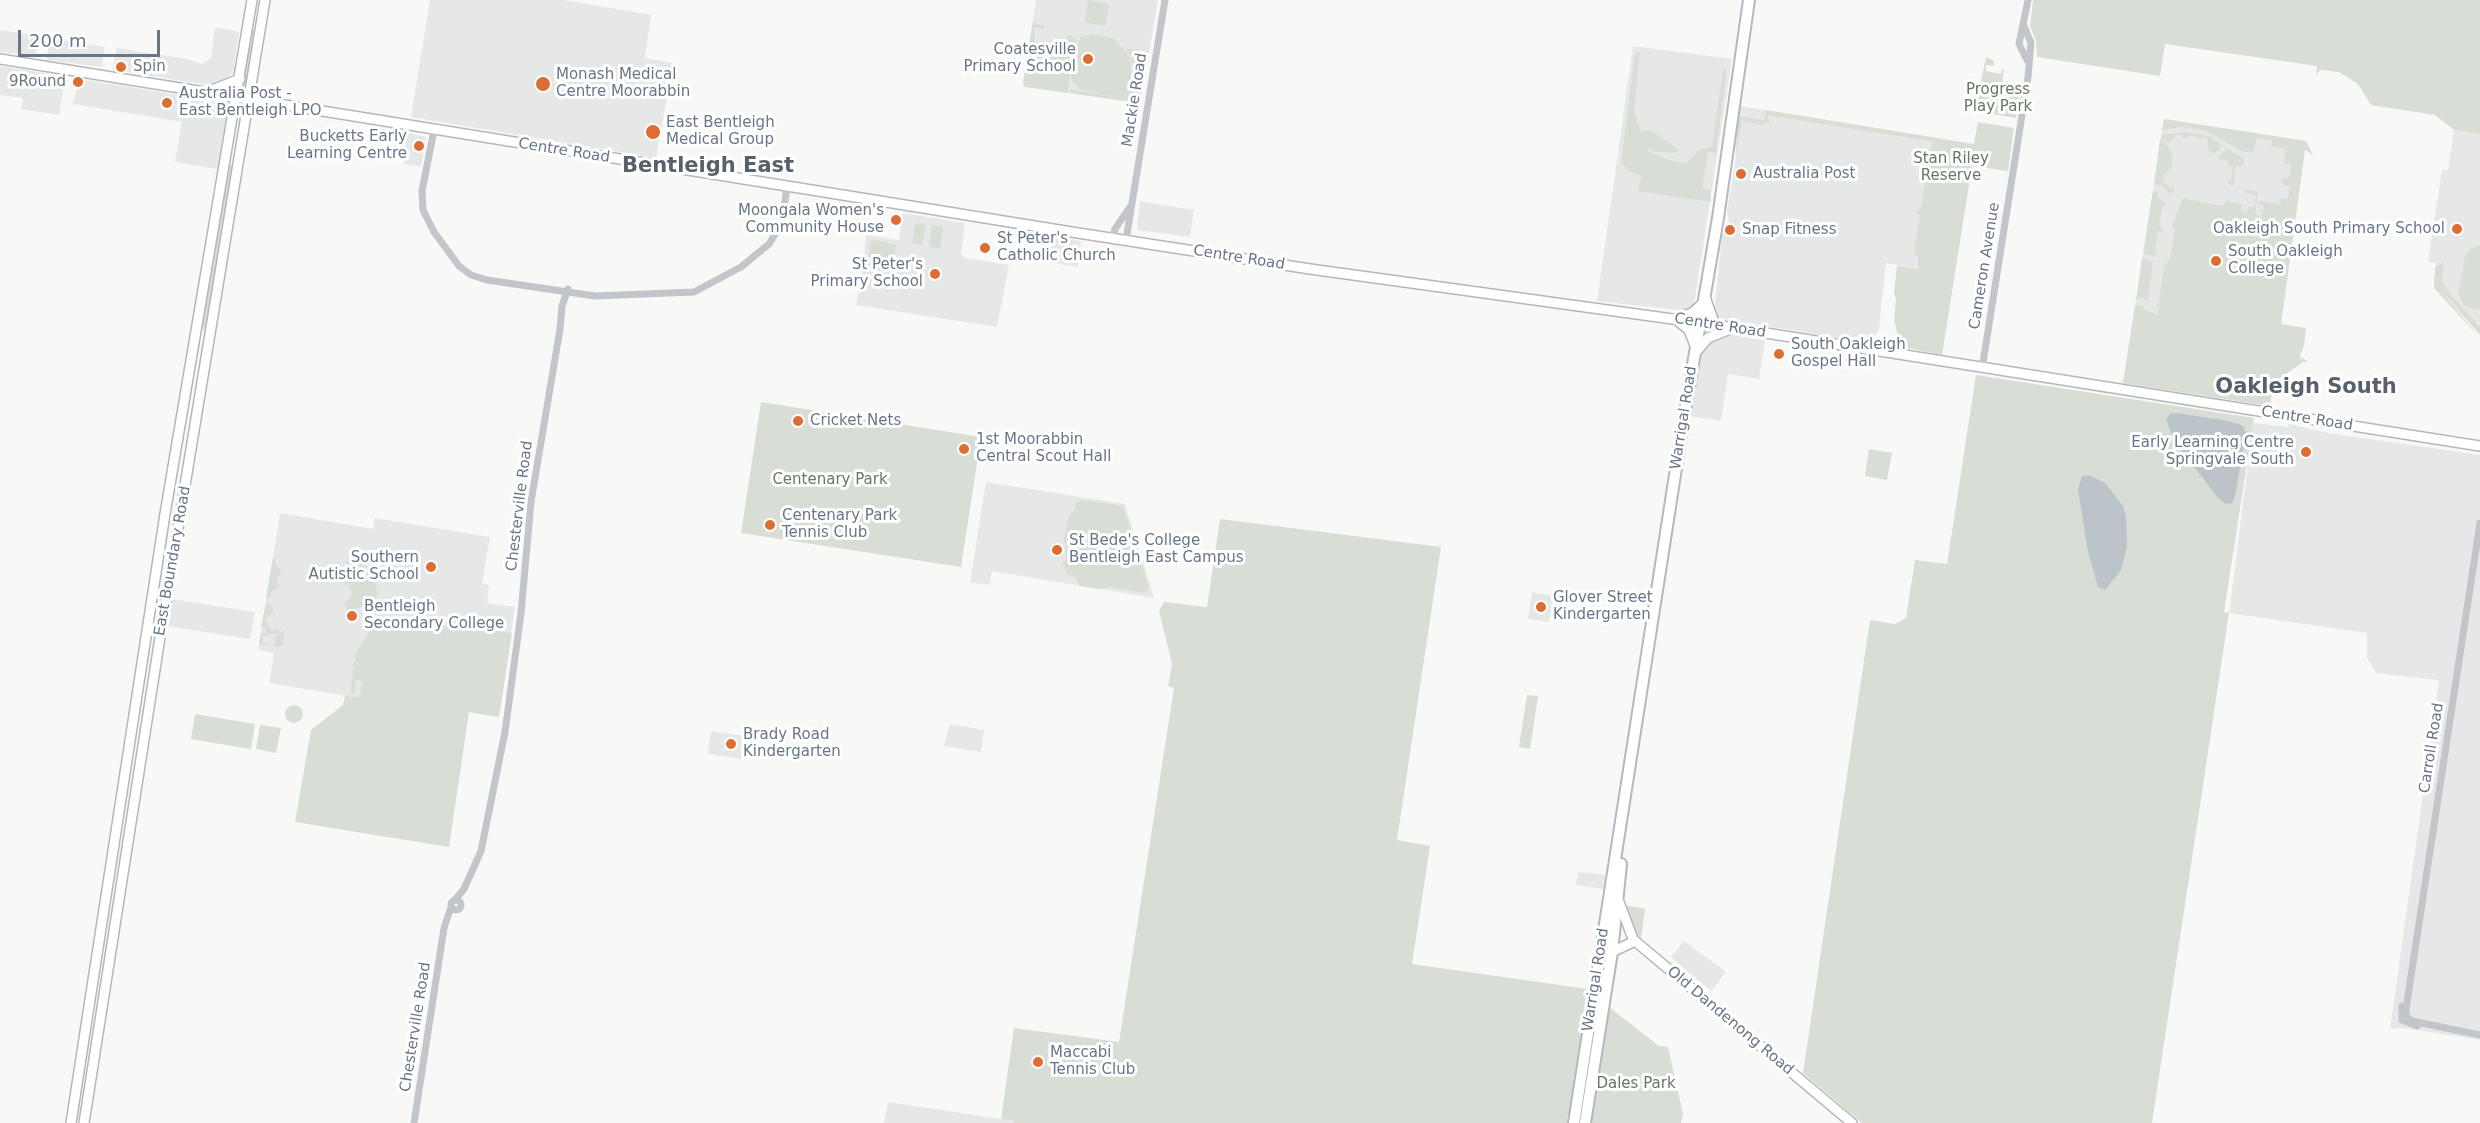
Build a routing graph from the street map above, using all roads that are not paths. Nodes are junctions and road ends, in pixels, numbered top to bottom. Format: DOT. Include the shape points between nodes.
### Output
graph roads {
  1 [pos="252,0"];
  2 [pos="265,0"];
  3 [pos="1165,0"];
  4 [pos="1749,0"];
  5 [pos="2028,0"];
  6 [pos="263,18"];
  7 [pos="248,28"];
  8 [pos="0,59"];
  9 [pos="240,80"];
  10 [pos="202,92"];
  11 [pos="237,98"];
  12 [pos="250,100"];
  13 [pos="245,128"];
  14 [pos="434,129"];
  15 [pos="231,135"];
  16 [pos="243,143"];
  17 [pos="226,164"];
  18 [pos="787,187"];
  19 [pos="1132,203"];
  20 [pos="1113,238"];
  21 [pos="1126,240"];
  22 [pos="567,291"];
  23 [pos="1703,299"];
  24 [pos="1673,319"];
  25 [pos="1700,322"];
  26 [pos="1715,325"];
  27 [pos="1732,328"];
  28 [pos="196,333"];
  29 [pos="210,336"];
  30 [pos="1695,350"];
  31 [pos="1982,369"];
  32 [pos="2480,446"];
  33 [pos="2480,523"];
  34 [pos="166,603"];
  35 [pos="148,627"];
  36 [pos="1620,837"];
  37 [pos="1618,899"];
  38 [pos="1609,929"];
  39 [pos="100,931"];
  40 [pos="113,933"];
  41 [pos="1634,940"];
  42 [pos="1612,952"];
  43 [pos="2480,1035"];
  44 [pos="80,1066"];
  45 [pos="93,1068"];
  46 [pos="71,1123"];
  47 [pos="84,1123"];
  48 [pos="414,1123"];
  49 [pos="1574,1123"];
  50 [pos="1585,1123"];
  51 [pos="1852,1123"];
  1 -- 7 [label="main road, East Boundary Road"];
  2 -- 6 [label="main road, East Boundary Road"];
  3 -- 19 [label="street, Mackie Road"];
  4 -- 23 [label="highway, Warrigal Road"];
  5 -- 31 [label="street, Cameron Avenue" via="2024,26 2028,77"];
  6 -- 7 [label="main road" via="257,26"];
  6 -- 12 [label="main road, East Boundary Road"];
  7 -- 9 [label="main road, East Boundary Road"];
  8 -- 10 [label="main road, Centre Road"];
  9 -- 10 [label="main road"];
  9 -- 11 [label="main road, East Boundary Road"];
  10 -- 11 [label="main road, Centre Road"];
  11 -- 12 [label="main road, Centre Road"];
  11 -- 15 [label="main road, East Boundary Road"];
  12 -- 13 [label="main road, East Boundary Road"];
  12 -- 14 [label="main road, Centre Road"];
  13 -- 15 [label="main road" via="238,128"];
  13 -- 16 [label="main road, East Boundary Road"];
  14 -- 18 [label="main road, Centre Road"];
  14 -- 22 [label="street" via="423,210 455,262 487,280"];
  15 -- 17 [label="main road, East Boundary Road"];
  16 -- 17 [label="main road" via="236,158"];
  16 -- 29 [label="main road, East Boundary Road"];
  17 -- 28 [label="main road, East Boundary Road"];
  18 -- 20 [label="main road, Centre Road"];
  18 -- 22 [label="street" via="782,223 768,241 736,266 693,289"];
  19 -- 20 [label="street, Mackie Road"];
  19 -- 21 [label="street, Mackie Road"];
  20 -- 21 [label="main road, Centre Road"];
  21 -- 24 [label="main road, Centre Road"];
  22 -- 48 [label="street, Chesterville Road" via="531,502 521,613 502,746 482,847 444,934"];
  23 -- 24 [label="main road" via="1692,313"];
  23 -- 25 [label="highway, Warrigal Road"];
  23 -- 26 [label="main road"];
  24 -- 25 [label="main road, Centre Road"];
  24 -- 30 [label="main road" via="1686,325"];
  25 -- 26 [label="main road, Centre Road"];
  25 -- 30 [label="highway, Warrigal Road"];
  26 -- 27 [label="main road, Centre Road"];
  27 -- 30 [label="main road" via="1708,338"];
  27 -- 31 [label="main road, Centre Road"];
  28 -- 29 [label="main road"];
  28 -- 35 [label="main road, East Boundary Road"];
  29 -- 34 [label="main road, East Boundary Road"];
  30 -- 36 [label="highway, Warrigal Road"];
  31 -- 32 [label="main road, Centre Road"];
  33 -- 43 [label="street, Carroll Road" via="2406,1009 2406,1021"];
  34 -- 35 [label="main road" via="156,626"];
  34 -- 40 [label="main road, East Boundary Road"];
  35 -- 39 [label="main road, East Boundary Road"];
  36 -- 37 [label="highway, Warrigal Road" via="1623,846"];
  36 -- 38 [label="highway, Warrigal Road"];
  37 -- 38 [label="highway, Warrigal Road"];
  37 -- 41 [label="main road"];
  38 -- 41 [label="main road, Old Dandenong Road"];
  38 -- 42 [label="highway, Warrigal Road"];
  38 -- 49 [label="highway, Warrigal Road"];
  39 -- 40 [label="main road"];
  39 -- 44 [label="main road, East Boundary Road"];
  40 -- 45 [label="main road, East Boundary Road"];
  41 -- 42 [label="main road"];
  41 -- 51 [label="main road, Old Dandenong Road"];
  42 -- 50 [label="highway, Warrigal Road"];
  44 -- 45 [label="main road"];
  44 -- 46 [label="main road, East Boundary Road"];
  45 -- 47 [label="main road, East Boundary Road"];
}
